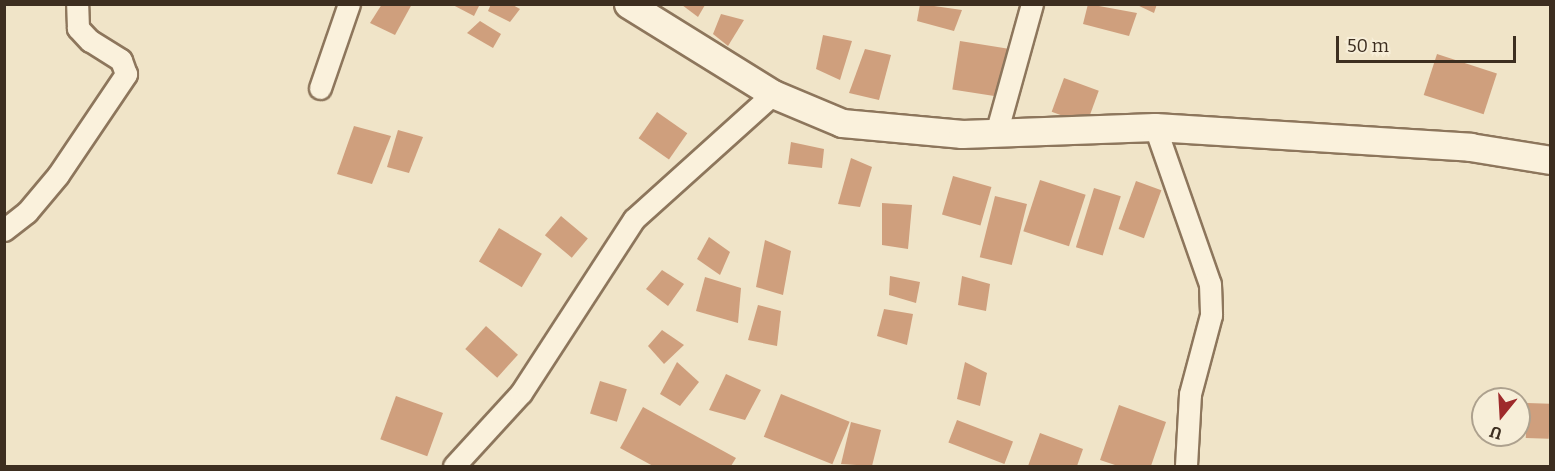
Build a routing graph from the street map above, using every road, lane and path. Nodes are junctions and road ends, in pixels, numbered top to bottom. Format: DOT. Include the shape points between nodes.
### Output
graph roads {
  1 [pos="77,4"];
  2 [pos="349,4"];
  3 [pos="628,4"];
  4 [pos="1032,4"];
  5 [pos="320,88"];
  6 [pos="773,94"];
  7 [pos="1155,127"];
  8 [pos="997,130"];
  9 [pos="1551,160"];
  10 [pos="4,230"];
  11 [pos="454,466"];
  12 [pos="1186,466"];
  1 -- 10 [label="street" via="78,28 90,41 122,60 126,74 58,175 27,213"];
  2 -- 5 [label="street"];
  3 -- 6 [label="street"];
  4 -- 8 [label="street"];
  6 -- 8 [label="street" via="842,123 898,131"];
  6 -- 11 [label="street" via="634,219 521,393"];
  7 -- 8 [label="street" via="1090,133"];
  7 -- 9 [label="street" via="1470,147"];
  7 -- 12 [label="street" via="1210,284 1208,331 1190,394"];
}
